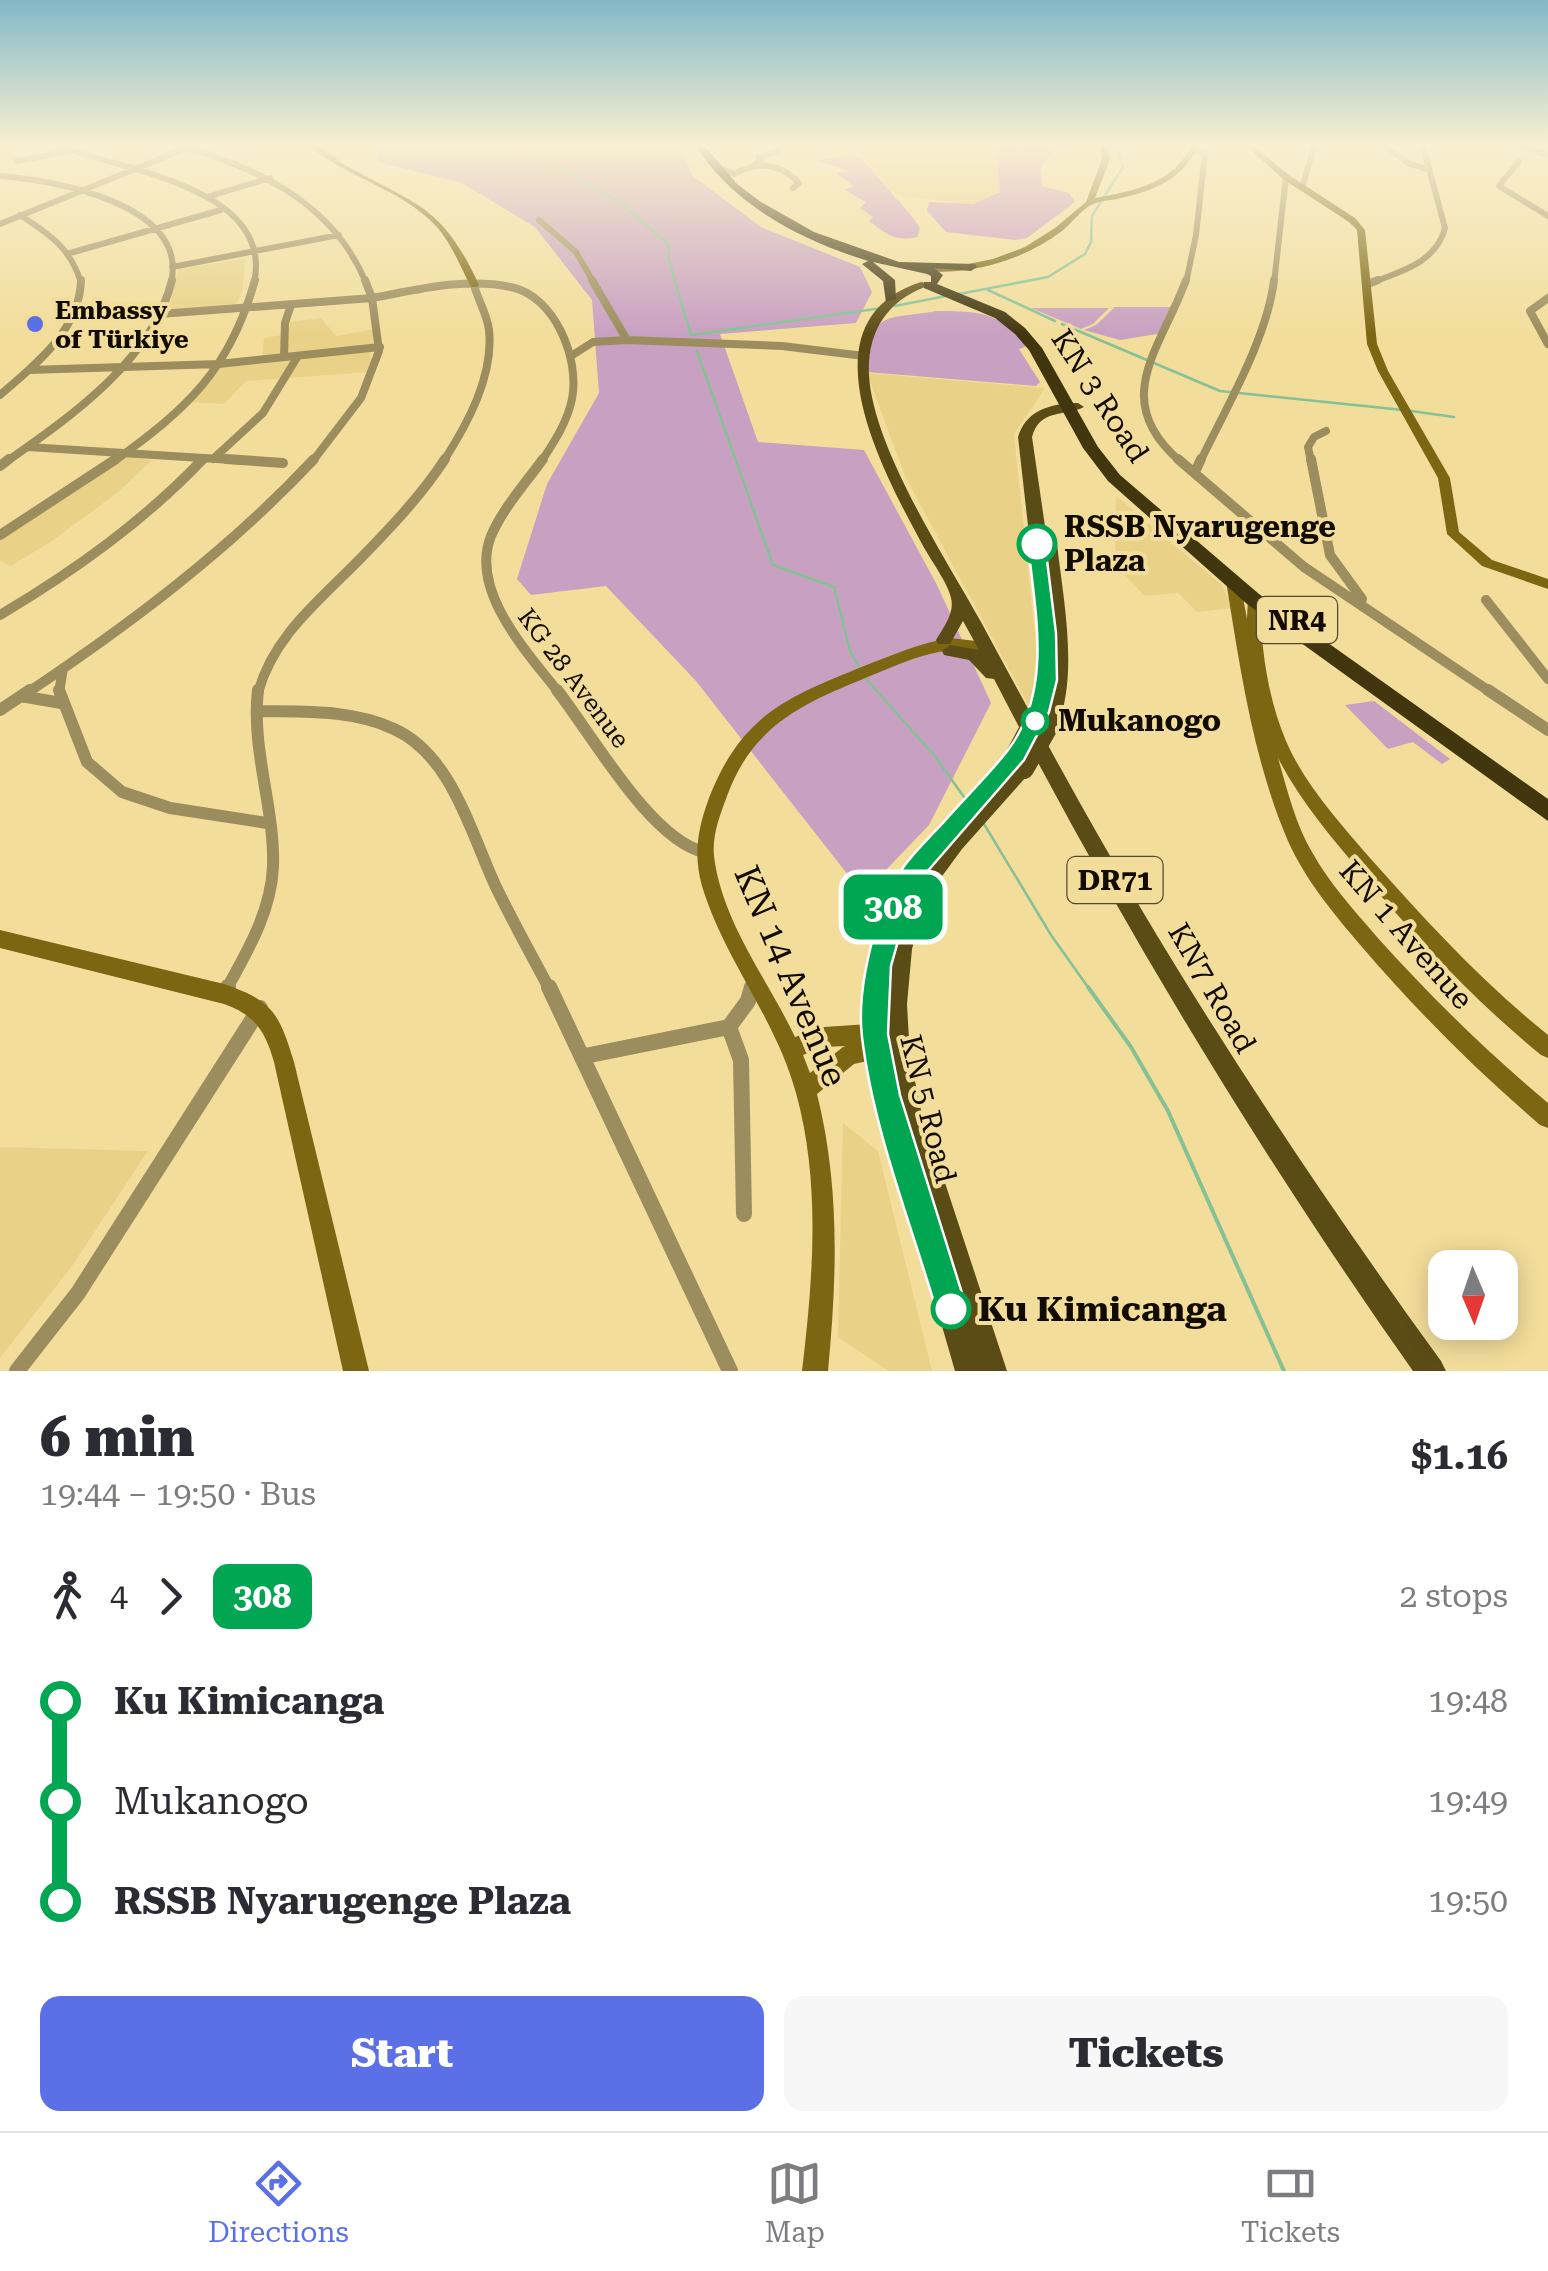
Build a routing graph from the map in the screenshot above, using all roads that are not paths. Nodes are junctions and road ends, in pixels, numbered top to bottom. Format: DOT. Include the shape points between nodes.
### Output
graph roads {
  1 [pos="41,207"];
  2 [pos="123,207"];
  3 [pos="218,207"];
  4 [pos="311,207"];
  5 [pos="423,207"];
  6 [pos="753,207"];
  7 [pos="760,207"];
  8 [pos="1080,207"];
  9 [pos="1198,207"];
  10 [pos="1283,207"];
  11 [pos="1329,207"];
  12 [pos="1440,207"];
  13 [pos="221,210"];
  14 [pos="20,216"];
  15 [pos="540,220"];
  16 [pos="0,224"];
  17 [pos="156,228"];
  18 [pos="339,235"];
  19 [pos="70,252"];
  20 [pos="256,252"];
  21 [pos="862,256"];
  22 [pos="172,267"];
  23 [pos="912,268"];
  24 [pos="962,268"];
  25 [pos="930,279"];
  26 [pos="1368,284"];
  27 [pos="474,286"];
  28 [pos="896,286"];
  29 [pos="956,288"];
  30 [pos="372,298"];
  31 [pos="1548,301"];
  32 [pos="291,305"];
  33 [pos="246,307"];
  34 [pos="160,314"];
  35 [pos="627,340"];
  36 [pos="1548,344"];
  37 [pos="380,347"];
  38 [pos="298,356"];
  39 [pos="571,356"];
  40 [pos="864,356"];
  41 [pos="284,357"];
  42 [pos="219,364"];
  43 [pos="123,367"];
  44 [pos="29,370"];
  45 [pos="0,394"];
  46 [pos="1068,412"];
  47 [pos="1326,430"];
  48 [pos="28,447"];
  49 [pos="121,454"];
  50 [pos="208,459"];
  51 [pos="283,464"];
  52 [pos="0,466"];
  53 [pos="1195,472"];
  54 [pos="0,534"];
  55 [pos="1233,581"];
  56 [pos="1548,584"];
  57 [pos="960,599"];
  58 [pos="1254,599"];
  59 [pos="1486,600"];
  60 [pos="1372,610"];
  61 [pos="0,615"];
  62 [pos="947,646"];
  63 [pos="985,647"];
  64 [pos="63,668"];
  65 [pos="1548,679"];
  66 [pos="1007,689"];
  67 [pos="22,696"];
  68 [pos="61,704"];
  69 [pos="0,710"];
  70 [pos="257,712"];
  71 [pos="1548,730"];
  72 [pos="1548,798"];
  73 [pos="1548,811"];
  74 [pos="267,823"];
  75 [pos="704,852"];
  76 [pos="0,938"];
  77 [pos="754,978"];
  78 [pos="224,994"];
  79 [pos="260,1008"];
  80 [pos="729,1027"];
  81 [pos="885,1041"];
  82 [pos="1548,1048"];
  83 [pos="790,1049"];
  84 [pos="584,1056"];
  85 [pos="806,1090"];
  86 [pos="1548,1116"];
  87 [pos="744,1214"];
  88 [pos="18,1371"];
  89 [pos="356,1371"];
  90 [pos="730,1371"];
  91 [pos="815,1371"];
  92 [pos="970,1371"];
  93 [pos="992,1371"];
  94 [pos="1431,1371"];
  1 -- 14 [label="street"];
  2 -- 17 [label="street"];
  3 -- 13 [label="street"];
  4 -- 18 [label="street"];
  5 -- 27 [label="main road" via="462,254"];
  6 -- 21 [label="highway, NR4"];
  7 -- 21 [label="highway, NR4"];
  8 -- 24 [label="main road" via="1035,245"];
  9 -- 53 [label="street" via="1187,279 1142,396 1152,430"];
  10 -- 53 [label="street" via="1272,299"];
  11 -- 26 [label="main road" via="1361,230"];
  12 -- 26 [label="street" via="1445,228 1438,248"];
  13 -- 17 [label="street"];
  13 -- 20 [label="street"];
  14 -- 16 [label="street"];
  14 -- 19 [label="street"];
  15 -- 35 [label="street" via="576,252"];
  17 -- 19 [label="street"];
  17 -- 22 [label="street"];
  18 -- 20 [label="street"];
  18 -- 30 [label="street"];
  19 -- 44 [label="street" via="83,279 81,302 67,331"];
  20 -- 22 [label="street"];
  20 -- 33 [label="street"];
  21 -- 23 [label="highway, NR4"];
  21 -- 24 [label="highway"];
  21 -- 28 [label="highway, NR4"];
  21 -- 28 [label="highway"];
  22 -- 34 [label="street"];
  23 -- 25 [label="highway, NR4"];
  23 -- 28 [label="highway"];
  24 -- 25 [label="main road"];
  24 -- 29 [label="highway" via="952,276"];
  25 -- 28 [label="highway, NR4"];
  25 -- 29 [label="highway, KN 3 Road / NR4"];
  25 -- 46 [label="highway, KN 3 Road / NR4" via="1020,331"];
  26 -- 56 [label="main road" via="1372,344 1444,478 1453,534 1493,566"];
  27 -- 30 [label="street, KG 28 Avenue"];
  27 -- 39 [label="street, KG 28 Avenue" via="532,294"];
  27 -- 70 [label="street" via="489,327 488,361 455,442 395,524 281,641 258,683"];
  28 -- 40 [label="main road, KN7 Road / DR71" via="867,332"];
  29 -- 46 [label="highway, KN 3 Road / NR4" via="1030,332 1049,354"];
  30 -- 32 [label="street, KG 28 Avenue"];
  30 -- 37 [label="street"];
  31 -- 36 [label="street" via="1531,308"];
  32 -- 33 [label="street, KG 28 Avenue"];
  32 -- 41 [label="street"];
  33 -- 34 [label="street, KG 28 Avenue"];
  33 -- 42 [label="street"];
  34 -- 43 [label="street"];
  35 -- 39 [label="street" via="594,342"];
  35 -- 40 [label="street"];
  37 -- 38 [label="street"];
  37 -- 64 [label="street" via="357,407 315,459 170,592"];
  38 -- 41 [label="street"];
  38 -- 50 [label="street" via="266,411"];
  39 -- 75 [label="street, KG 28 Avenue" via="575,396 569,418 494,528 485,564 489,586 503,619 633,795 681,845"];
  40 -- 57 [label="main road, KN7 Road / DR71" via="875,426"];
  41 -- 42 [label="street"];
  42 -- 43 [label="street"];
  42 -- 49 [label="street"];
  43 -- 44 [label="street"];
  43 -- 48 [label="street"];
  44 -- 45 [label="street"];
  46 -- 55 [label="highway, KN 3 Road / NR4" via="1114,478"];
  46 -- 72 [label="highway, KN 3 Road / NR4" via="1146,496 1217,557"];
  46 -- 81 [label="main road, KN 5 Road, bridge" via="1046,424 1036,440 1060,684 1020,761 919,890"];
  47 -- 60 [label="street" via="1308,447 1330,555"];
  48 -- 49 [label="street"];
  48 -- 52 [label="street"];
  49 -- 50 [label="street"];
  49 -- 54 [label="street"];
  50 -- 51 [label="street"];
  50 -- 61 [label="street" via="140,519"];
  53 -- 60 [label="street" via="1304,568"];
  55 -- 58 [label="highway, KN 3 Road / NR4"];
  55 -- 86 [label="main road, KN 1 Avenue" via="1261,738 1306,857 1416,998"];
  57 -- 62 [label="main road"];
  57 -- 63 [label="main road, KN7 Road / DR71"];
  58 -- 73 [label="highway, KN 3 Road / NR4"];
  58 -- 82 [label="main road, KN 1 Avenue" via="1254,643 1276,738 1292,770 1418,927"];
  59 -- 65 [label="street"];
  60 -- 71 [label="street"];
  62 -- 63 [label="main road, KN 14 Avenue"];
  62 -- 66 [label="main road" via="974,655"];
  62 -- 75 [label="main road, KN 14 Avenue" via="811,694 756,734 730,767"];
  63 -- 66 [label="main road, KN7 Road / DR71"];
  64 -- 67 [label="street"];
  64 -- 68 [label="street"];
  66 -- 94 [label="main road, KN7 Road / DR71" via="1209,1045"];
  67 -- 68 [label="street"];
  67 -- 69 [label="street"];
  68 -- 74 [label="street" via="86,761 110,785 148,801"];
  70 -- 74 [label="street"];
  70 -- 84 [label="street" via="366,720 399,731 421,748 468,823"];
  74 -- 78 [label="street" via="271,887 257,932"];
  75 -- 77 [label="main road, KN 14 Avenue" via="712,886"];
  76 -- 78 [label="main road"];
  77 -- 80 [label="street" via="748,1001"];
  77 -- 83 [label="main road, KN 14 Avenue"];
  78 -- 79 [label="main road"];
  79 -- 88 [label="street" via="78,1293"];
  79 -- 89 [label="main road" via="284,1062"];
  80 -- 84 [label="street"];
  80 -- 87 [label="street" via="742,1060"];
  81 -- 83 [label="main road" via="824,1037"];
  81 -- 85 [label="main road" via="850,1054"];
  81 -- 92 [label="main road, KN 5 Road" via="899,1142"];
  81 -- 93 [label="main road, KN 5 Road"];
  83 -- 85 [label="main road, KN 14 Avenue"];
  84 -- 90 [label="street"];
  85 -- 91 [label="main road, KN 14 Avenue" via="824,1234"];
}
